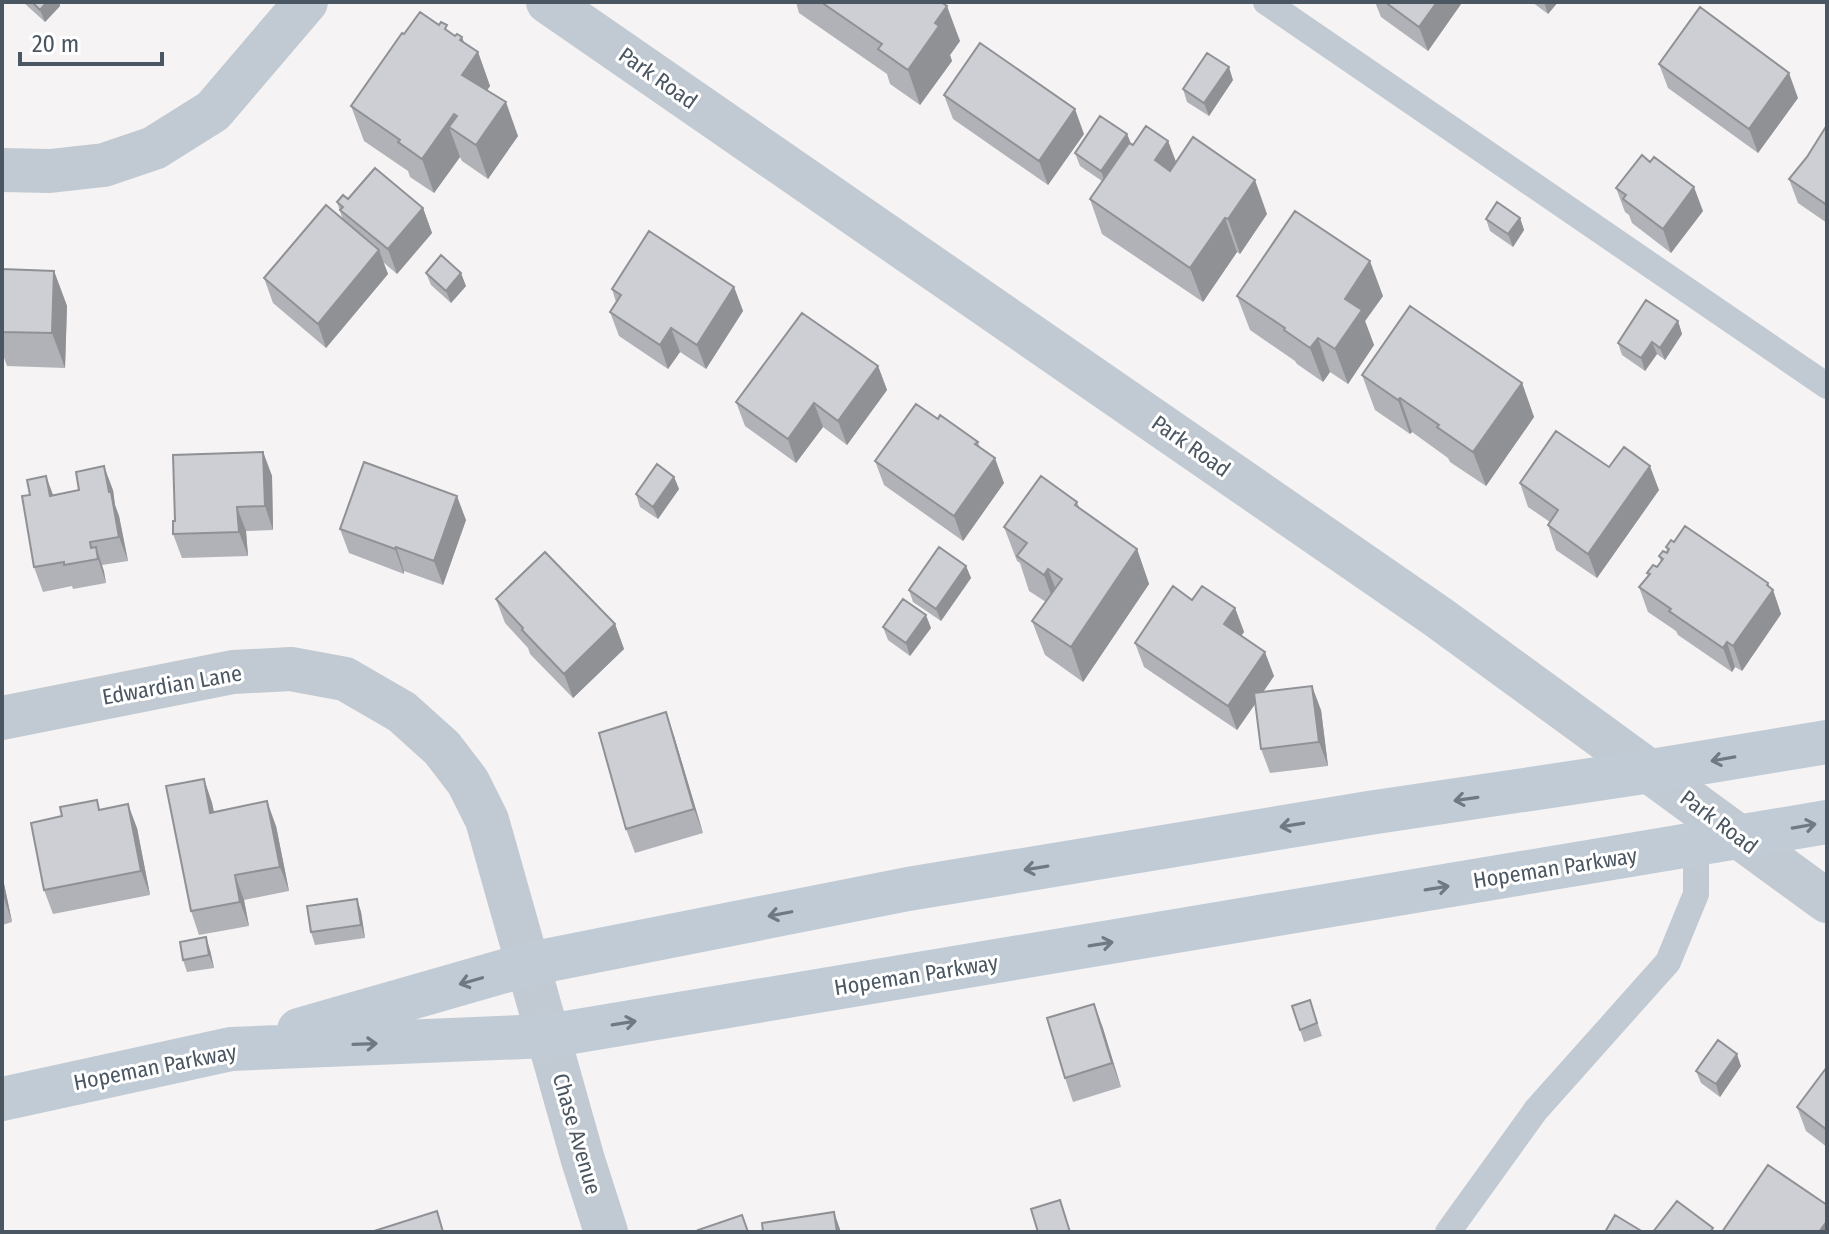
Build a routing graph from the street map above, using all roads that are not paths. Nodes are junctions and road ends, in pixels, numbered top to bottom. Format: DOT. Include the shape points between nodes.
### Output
graph roads {
  1 [pos="306,2"];
  2 [pos="548,2"];
  3 [pos="1266,2"];
  4 [pos="2,170"];
  5 [pos="1827,386"];
  6 [pos="2,718"];
  7 [pos="1827,742"];
  8 [pos="1651,771"];
  9 [pos="1827,822"];
  10 [pos="1717,841"];
  11 [pos="1827,901"];
  12 [pos="529,964"];
  13 [pos="548,1036"];
  14 [pos="231,1049"];
  15 [pos="2,1099"];
  16 [pos="606,1232"];
  17 [pos="1448,1232"];
  1 -- 4 [label="street" via="213,111 154,148 104,165"];
  2 -- 8 [label="street, Park Road" via="1438,617"];
  3 -- 5 [label="lane"];
  6 -- 12 [label="street, Edwardian Lane" via="233,672 291,669 345,679 402,712 442,748 468,782 487,820"];
  7 -- 8 [label="main road, one-way"];
  8 -- 10 [label="street, Park Road"];
  8 -- 12 [label="main road, one-way" via="908,889"];
  10 -- 9 [label="main road, Hopeman Parkway, one-way"];
  10 -- 11 [label="street, Park Road"];
  13 -- 10 [label="main road, Hopeman Parkway, one-way"];
  10 -- 17 [label="lane" via="1668,962 1536,1110"];
  12 -- 13 [label="street, Edwardian Lane"];
  12 -- 14 [label="main road, one-way"];
  14 -- 13 [label="main road, Hopeman Parkway, one-way"];
  13 -- 16 [label="street, Chase Avenue"];
  14 -- 15 [label="main road, Hopeman Parkway"];
}
